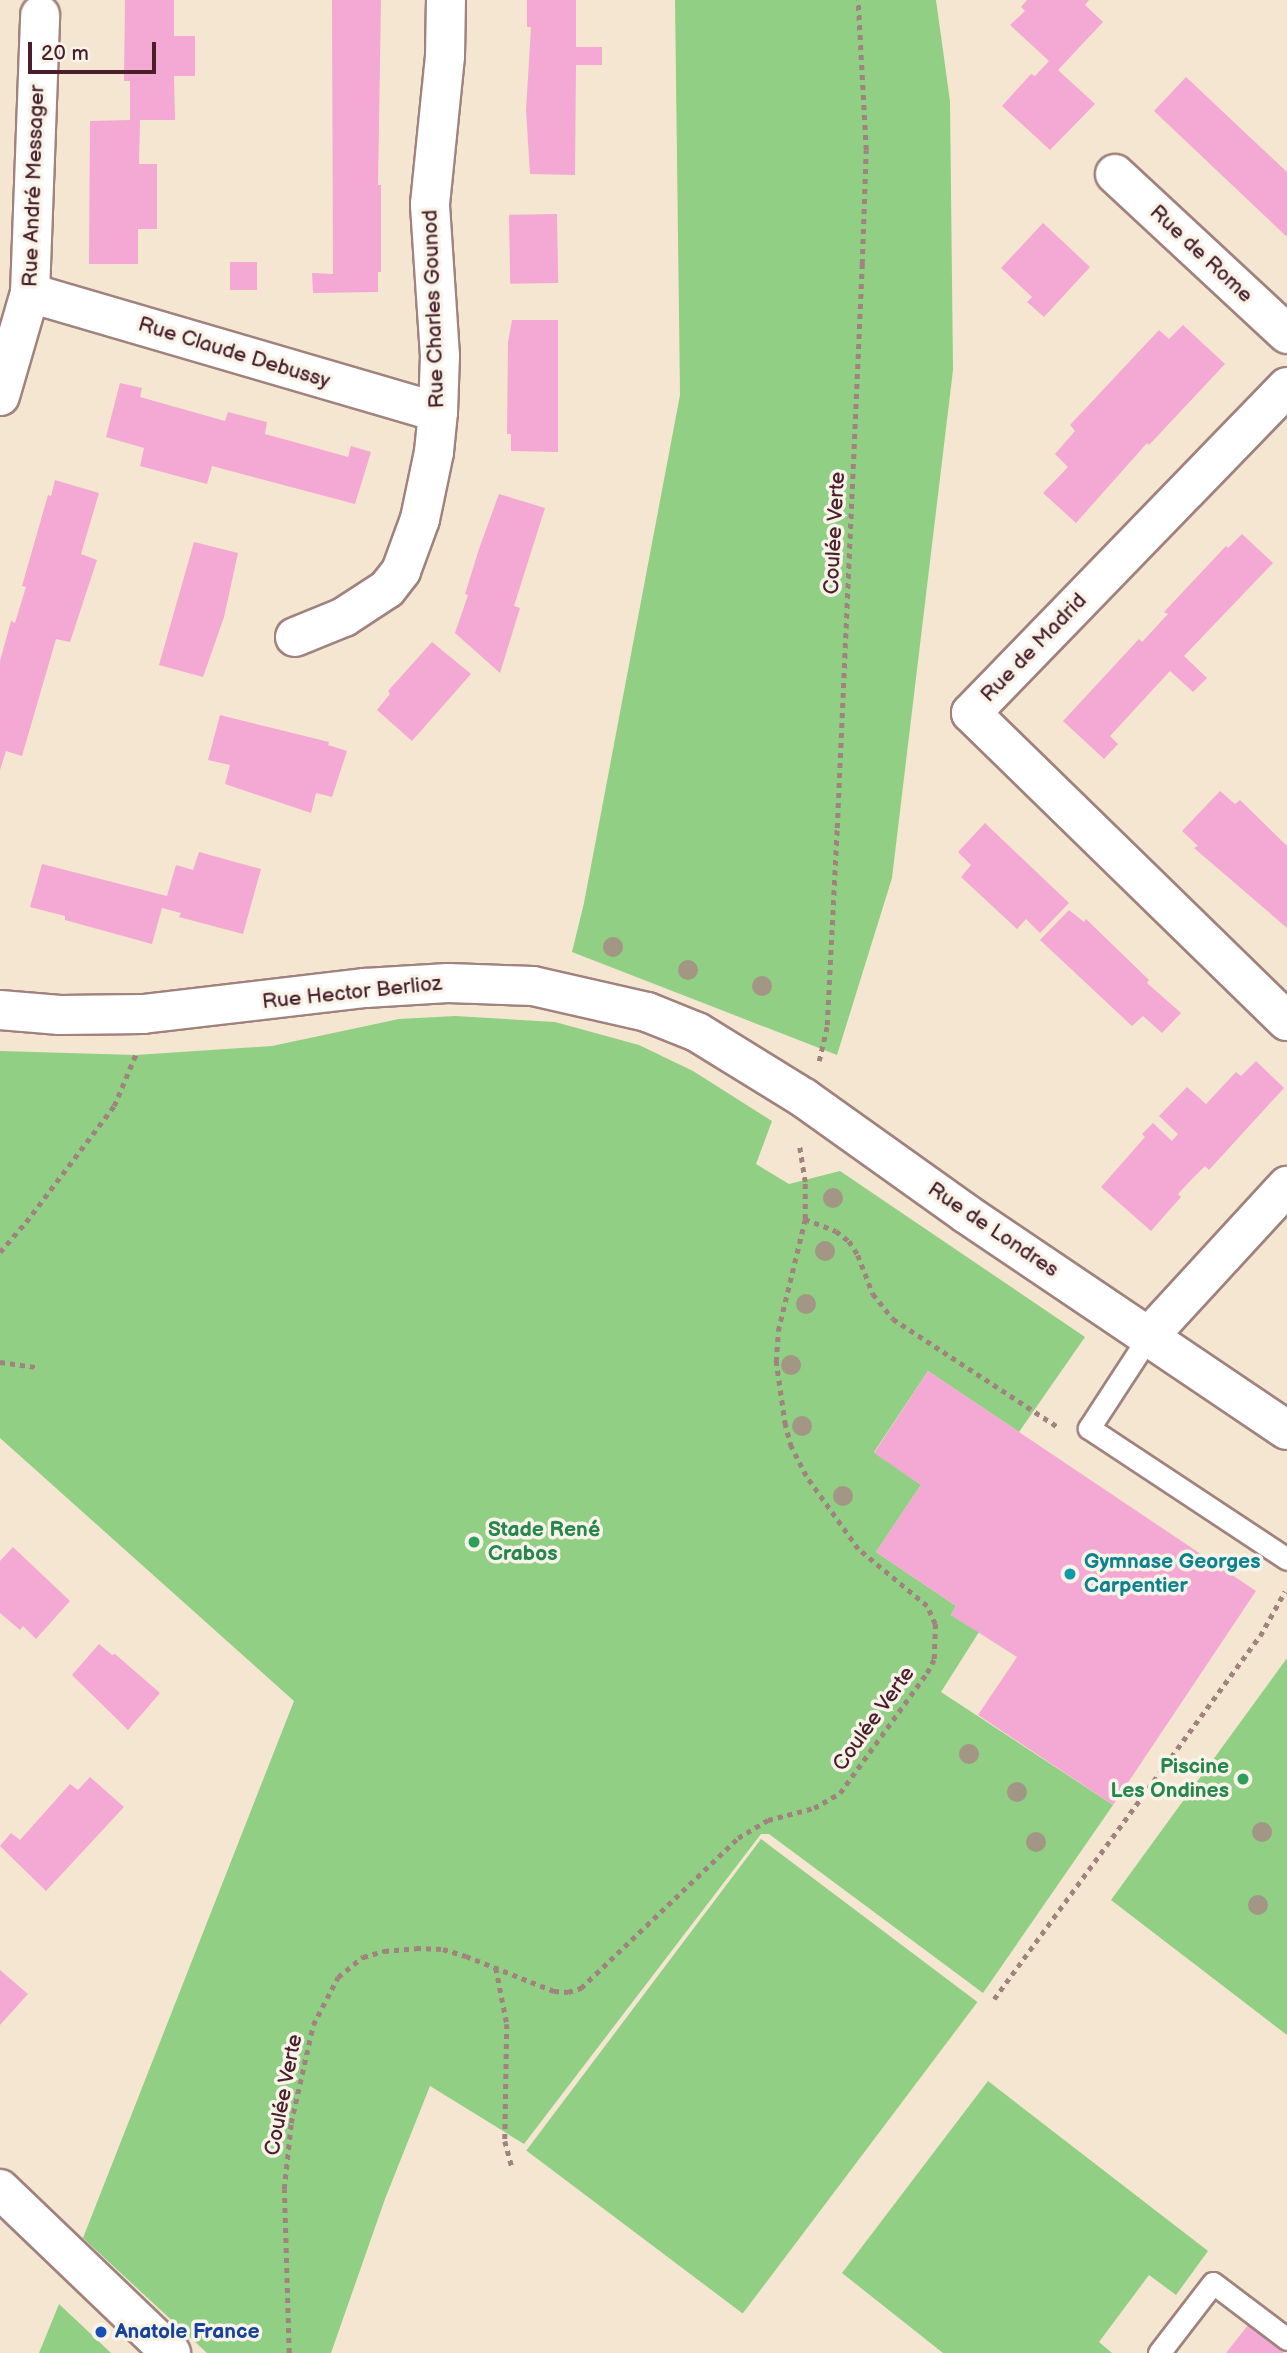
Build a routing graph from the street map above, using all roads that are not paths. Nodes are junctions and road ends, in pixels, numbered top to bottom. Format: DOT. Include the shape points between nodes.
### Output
graph roads {
  1 [pos="446,0"];
  2 [pos="40,15"];
  3 [pos="1115,174"];
  4 [pos="30,293"];
  5 [pos="1287,334"];
  6 [pos="1287,387"];
  7 [pos="0,396"];
  8 [pos="438,412"];
  9 [pos="295,637"];
  10 [pos="0,1010"];
  11 [pos="1287,1021"];
  12 [pos="697,1032"];
  13 [pos="1287,1186"];
  14 [pos="1149,1336"];
  15 [pos="1287,1430"];
  16 [pos="1287,1559"];
  17 [pos="0,2189"];
  18 [pos="1287,2339"];
  19 [pos="171,2353"];
  20 [pos="1159,2353"];
  1 -- 8 [label="street, Rue Charles Gounod" via="430,204 440,356"];
  2 -- 4 [label="street, Rue André Messager"];
  3 -- 5 [label="street, Rue de Rome"];
  4 -- 7 [label="street, Rue André Messager"];
  4 -- 8 [label="street, Rue Claude Debussy"];
  6 -- 11 [label="street, Rue de Madrid" via="971,712"];
  8 -- 9 [label="street, Rue Charles Gounod" via="419,519 401,572 367,604"];
  10 -- 12 [label="street, Rue Hector Berlioz" via="144,1014 365,988 488,983 533,986 620,1004"];
  12 -- 14 [label="street, Rue de Londres" via="804,1098"];
  13 -- 14 [label="street"];
  14 -- 15 [label="street, Rue de Londres"];
  14 -- 16 [label="lane" via="1089,1428"];
  17 -- 19 [label="street"];
  18 -- 20 [label="lane" via="1213,2283"];
}
